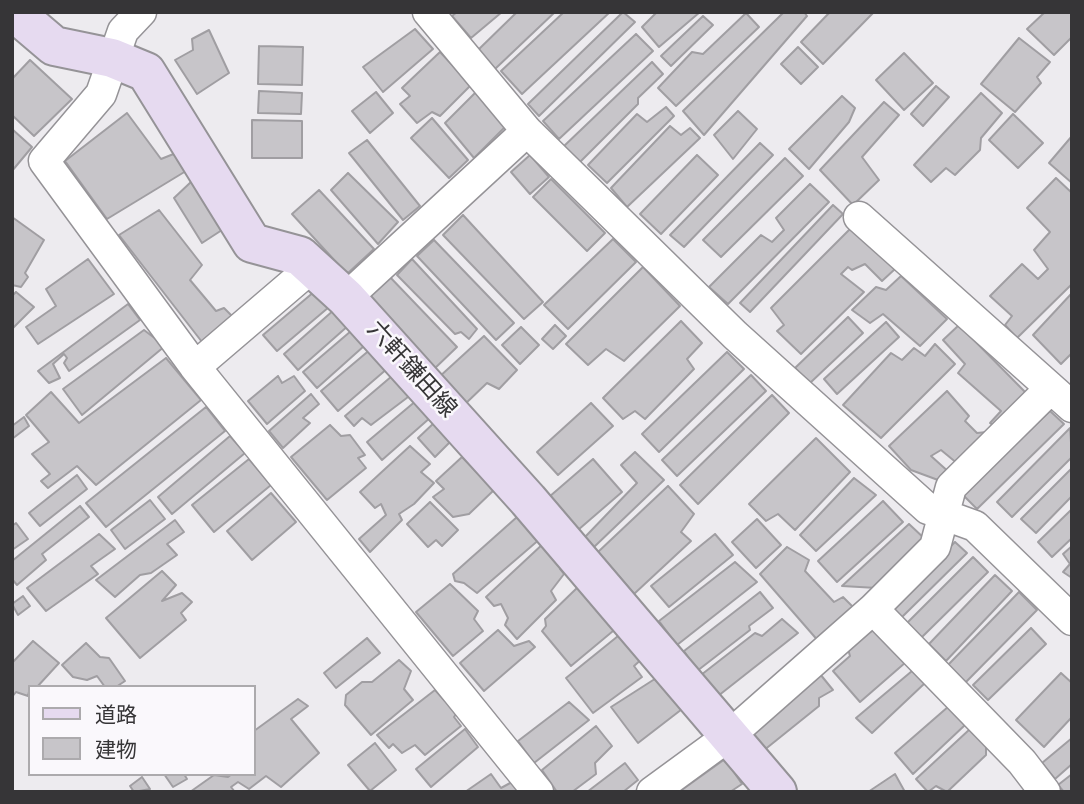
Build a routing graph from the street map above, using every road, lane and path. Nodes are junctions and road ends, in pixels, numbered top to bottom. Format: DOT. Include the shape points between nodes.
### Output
graph roads {
  1 [pos="14,12"];
  2 [pos="141,12"];
  3 [pos="428,12"];
  4 [pos="112,58"];
  5 [pos="527,131"];
  6 [pos="859,217"];
  7 [pos="312,267"];
  8 [pos="346,298"];
  9 [pos="195,367"];
  10 [pos="1060,399"];
  11 [pos="944,514"];
  12 [pos="873,609"];
  13 [pos="1072,620"];
  14 [pos="730,735"];
  15 [pos="538,792"];
  16 [pos="652,792"];
  17 [pos="777,792"];
  18 [pos="1045,792"];
  1 -- 4 [label="main road, 六軒鎌田線" via="54,46"];
  2 -- 4 [label="street" via="123,30"];
  3 -- 5 [label="street"];
  4 -- 7 [label="main road, 六軒鎌田線" via="146,72 252,243 300,256"];
  4 -- 9 [label="street" via="101,94 44,161"];
  5 -- 8 [label="street"];
  5 -- 11 [label="street" via="735,335 928,509"];
  6 -- 10 [label="street"];
  7 -- 8 [label="main road, 六軒鎌田線"];
  7 -- 9 [label="street"];
  8 -- 14 [label="main road, 六軒鎌田線"];
  9 -- 15 [label="street"];
  10 -- 11 [label="street" via="951,487"];
  11 -- 12 [label="street" via="935,547"];
  11 -- 13 [label="street" via="975,526"];
  12 -- 14 [label="street"];
  12 -- 18 [label="street" via="1022,762"];
  14 -- 16 [label="street"];
  14 -- 17 [label="main road, 六軒鎌田線"];
}
